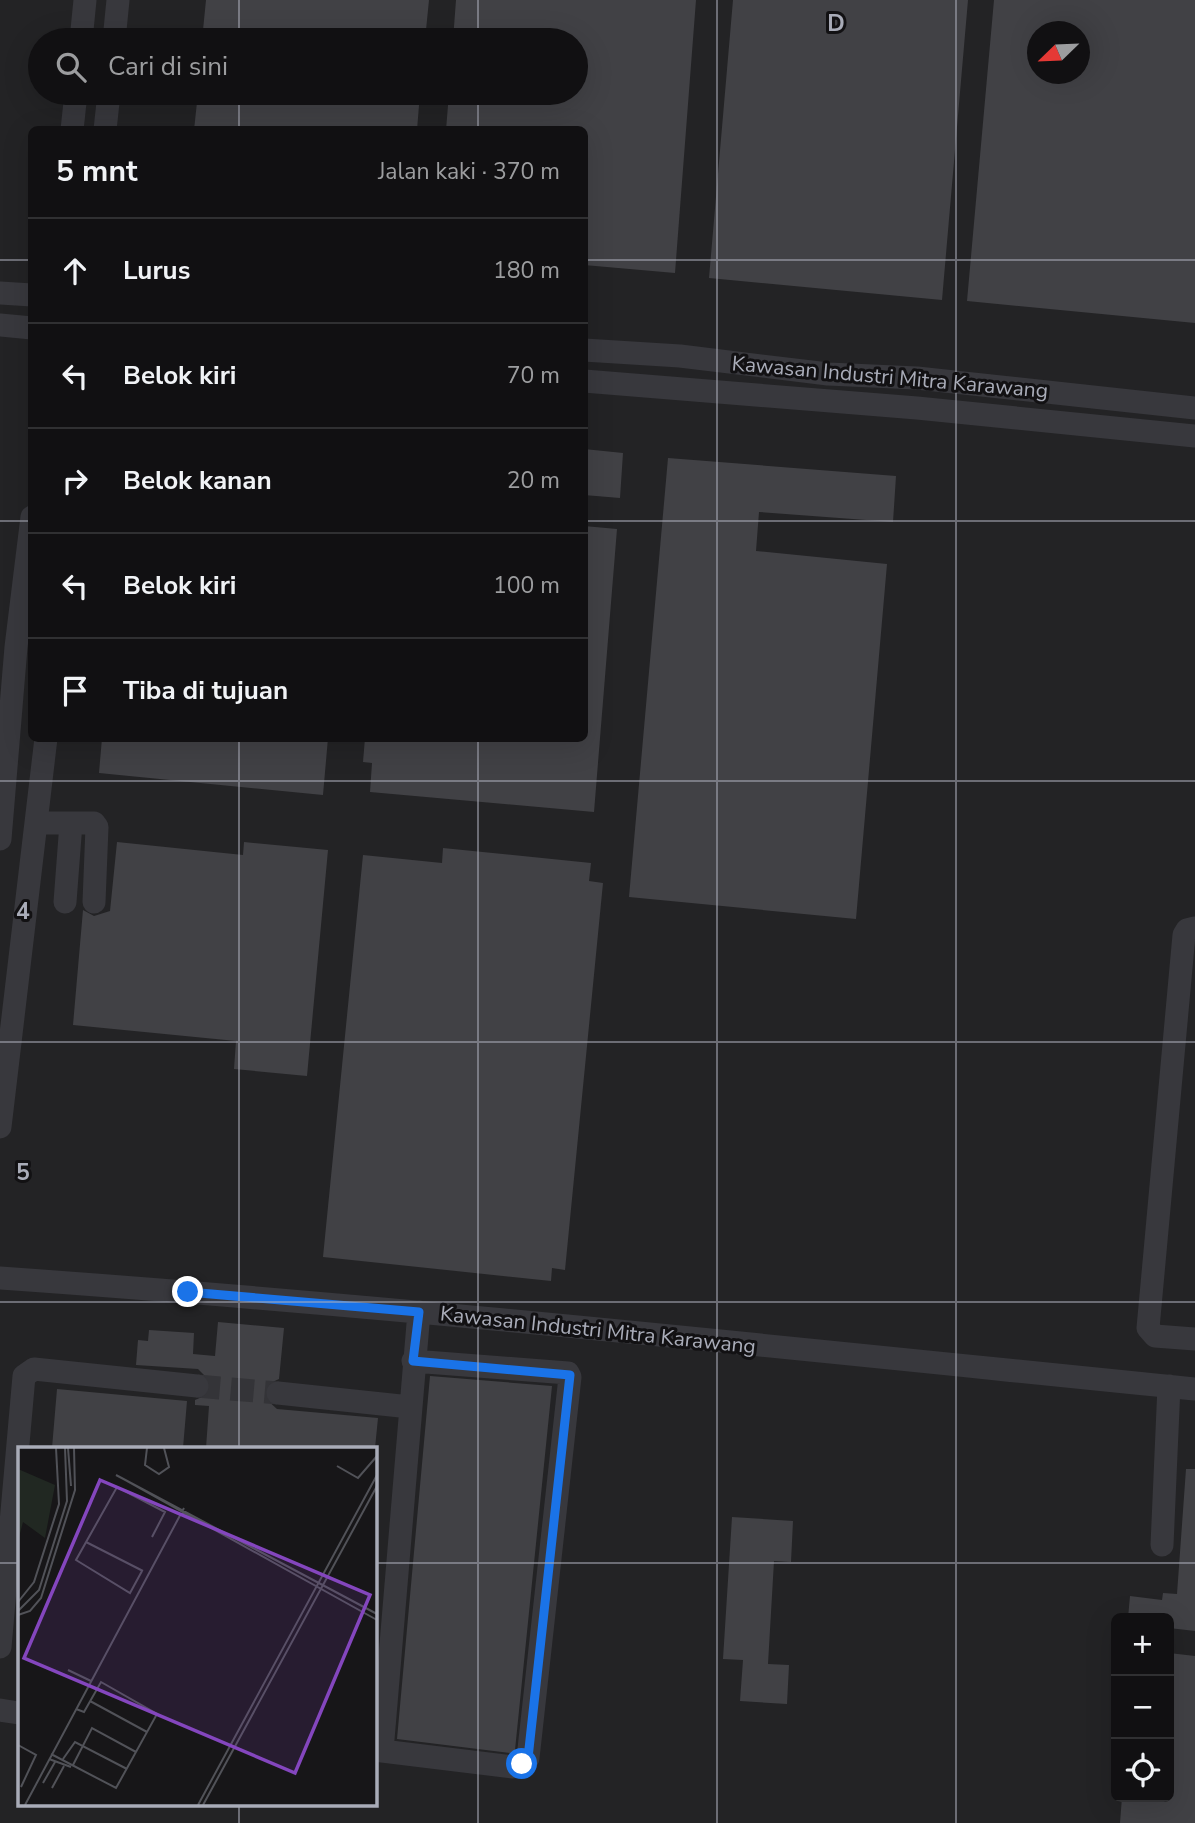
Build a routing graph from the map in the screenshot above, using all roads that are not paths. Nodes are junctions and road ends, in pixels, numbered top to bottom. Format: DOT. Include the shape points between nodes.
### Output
graph roads {
  1 [pos="85,0"];
  2 [pos="118,0"];
  3 [pos="82,28"];
  4 [pos="115,28"];
  5 [pos="75,105"];
  6 [pos="108,105"];
  7 [pos="72,126"];
  8 [pos="105,126"];
  9 [pos="0,293"];
  10 [pos="28,295"];
  11 [pos="0,325"];
  12 [pos="28,328"];
  13 [pos="588,350"];
  14 [pos="588,380"];
  15 [pos="1195,408"];
  16 [pos="1195,436"];
  17 [pos="28,580"];
  18 [pos="46,742"];
  19 [pos="36,823"];
  20 [pos="71,823"];
  21 [pos="0,839"];
  22 [pos="65,902"];
  23 [pos="94,902"];
  24 [pos="1195,928"];
  25 [pos="0,1127"];
  26 [pos="0,1278"];
  27 [pos="419,1312"];
  28 [pos="1195,1339"];
  29 [pos="413,1361"];
  30 [pos="197,1386"];
  31 [pos="1169,1386"];
  32 [pos="1195,1389"];
  33 [pos="278,1393"];
  34 [pos="410,1407"];
  35 [pos="1161,1545"];
  36 [pos="0,1647"];
  37 [pos="0,1710"];
  38 [pos="18,1713"];
  39 [pos="378,1750"];
  1 -- 3 [label="street"];
  2 -- 4 [label="street"];
  5 -- 7 [label="street"];
  6 -- 8 [label="street"];
  9 -- 10 [label="street"];
  11 -- 12 [label="street"];
  13 -- 15 [label="street, Kawasan Industri Mitra Karawang" via="917,378"];
  14 -- 16 [label="street, Kawasan Industri Mitra Karawang"];
  17 -- 21 [label="street" via="16,647"];
  18 -- 19 [label="street"];
  19 -- 20 [label="street"];
  19 -- 25 [label="street"];
  20 -- 22 [label="street"];
  20 -- 23 [label="street" via="97,827"];
  24 -- 28 [label="street" via="1184,934 1148,1328 1155,1336"];
  26 -- 27 [label="street, Kawasan Industri Mitra Karawang"];
  27 -- 29 [label="street"];
  27 -- 31 [label="street, Kawasan Industri Mitra Karawang"];
  29 -- 34 [label="street"];
  29 -- 39 [label="street" via="568,1373 570,1377 528,1758 513,1767"];
  30 -- 36 [label="street" via="34,1369 24,1376"];
  31 -- 32 [label="street, Kawasan Industri Mitra Karawang"];
  31 -- 35 [label="street"];
  33 -- 34 [label="street"];
  34 -- 39 [label="street"];
  37 -- 38 [label="street"];
}
